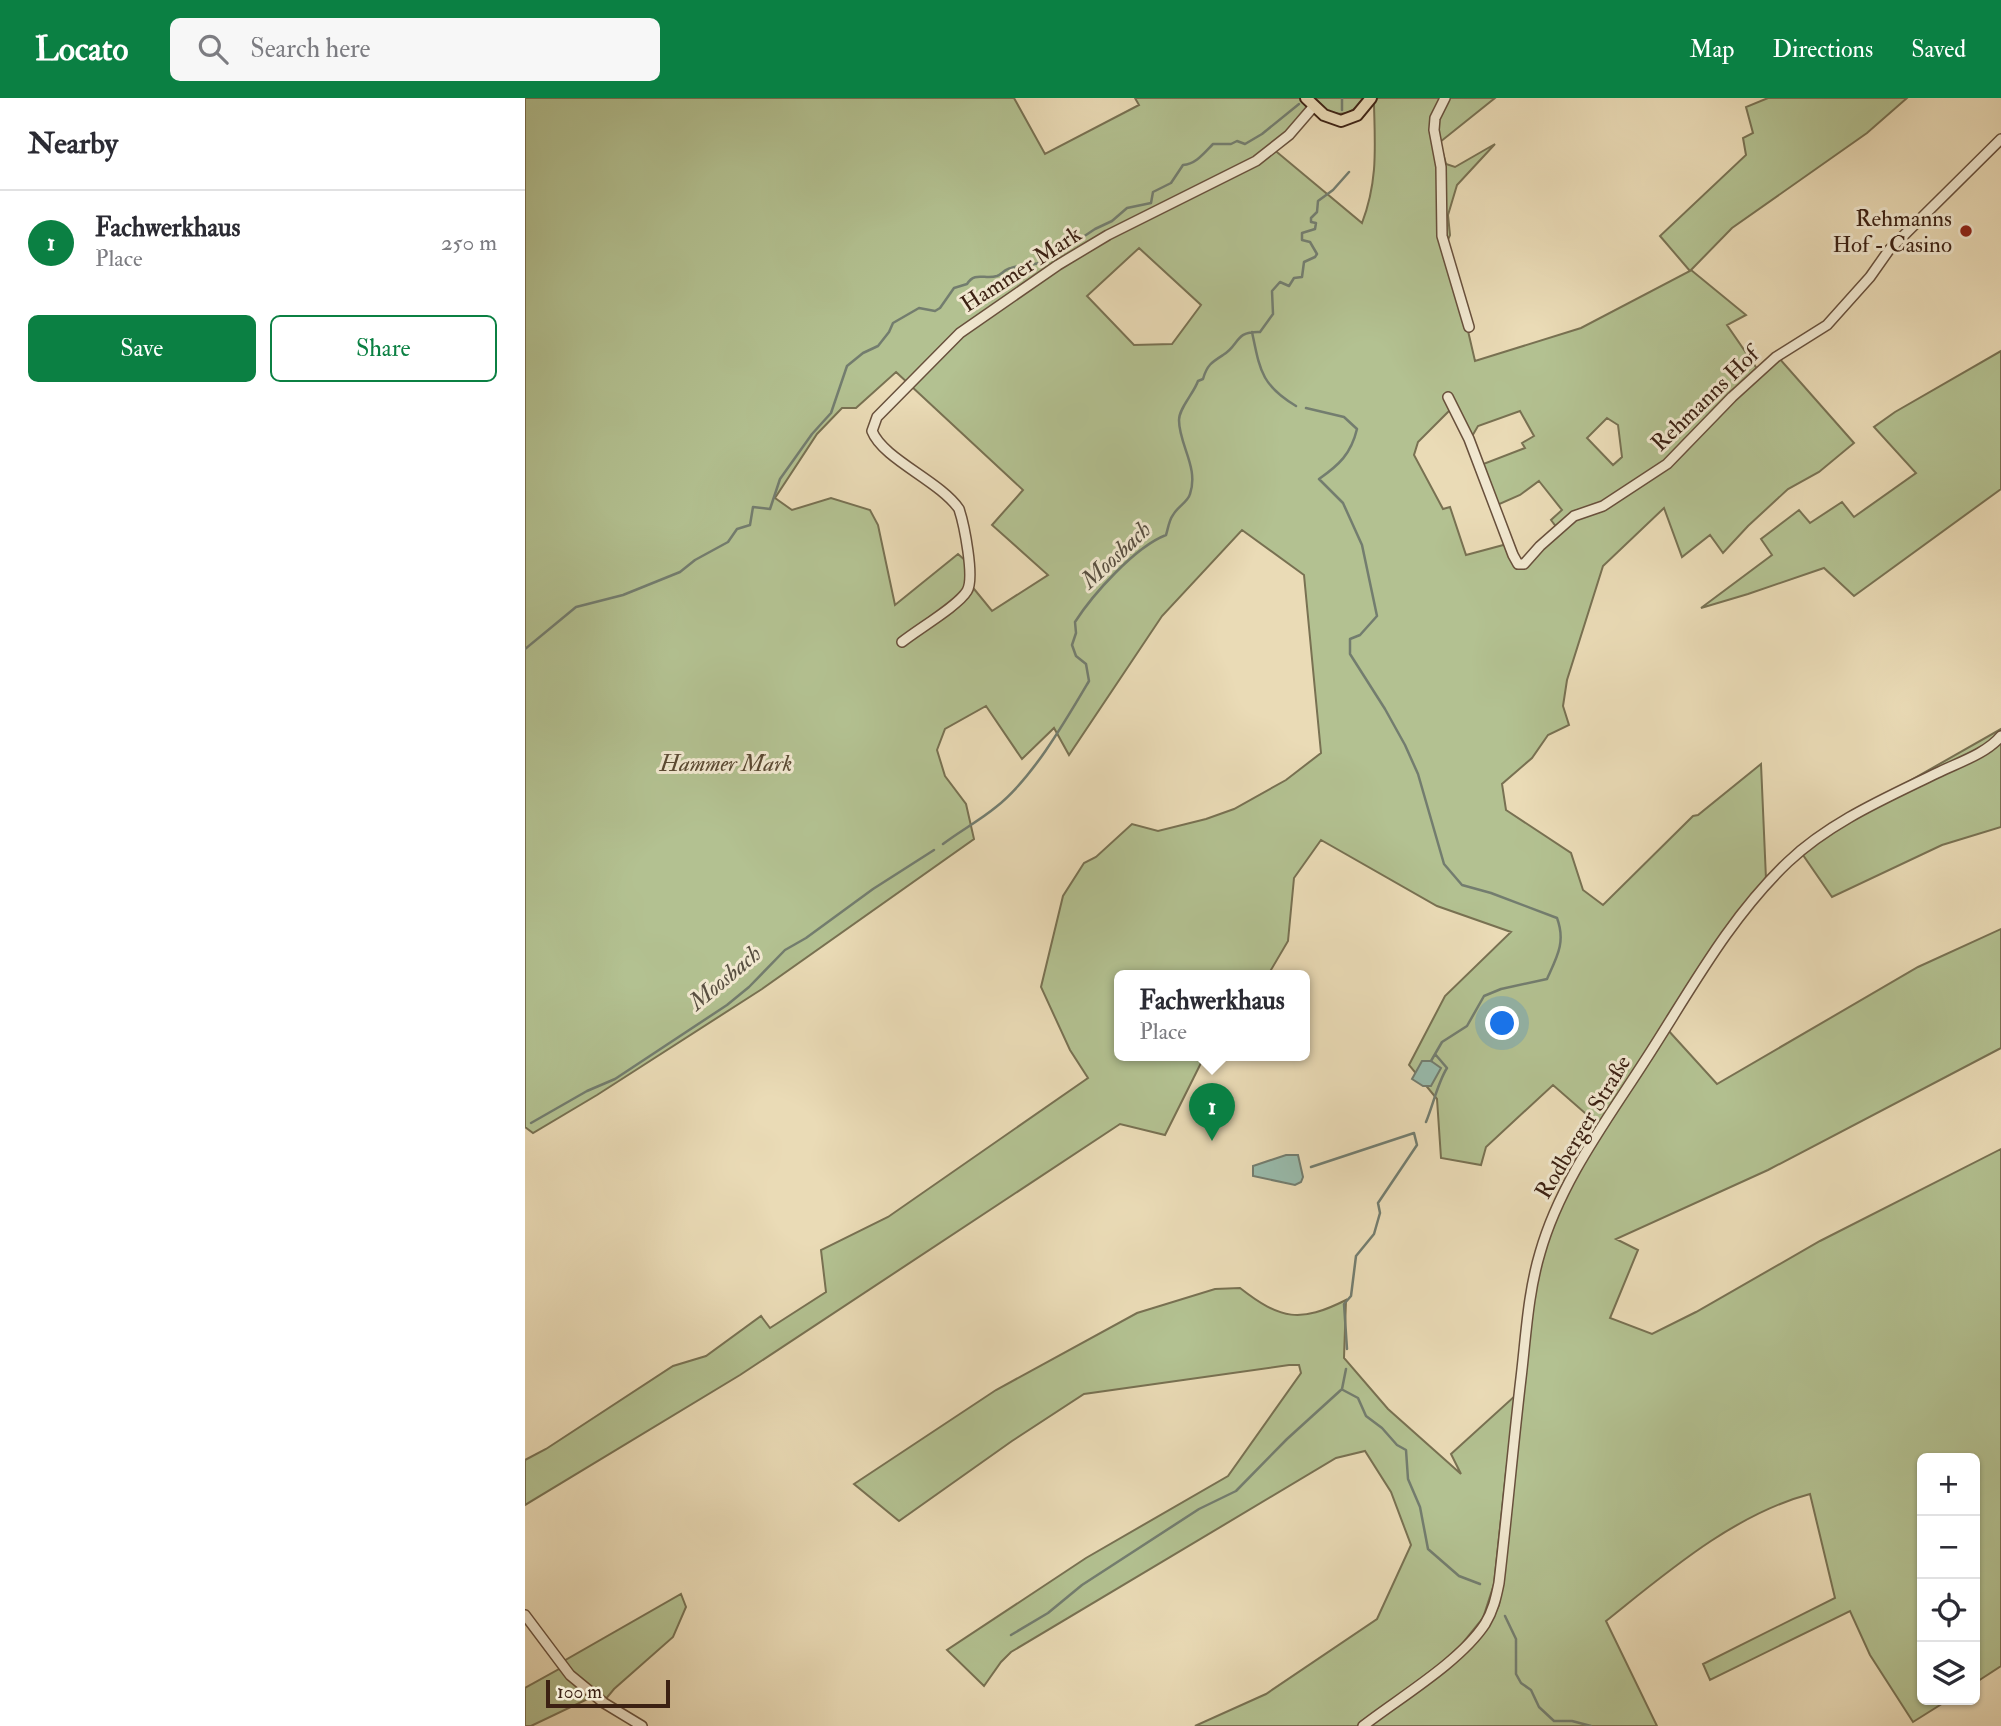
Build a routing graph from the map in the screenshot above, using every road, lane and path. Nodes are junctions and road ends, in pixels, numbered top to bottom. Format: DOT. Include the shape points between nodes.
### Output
graph roads {
  1 [pos="1371,98"];
  2 [pos="1445,98"];
  3 [pos="1310,102"];
  4 [pos="2001,139"];
  5 [pos="1469,327"];
  6 [pos="1448,397"];
  7 [pos="902,642"];
  8 [pos="2001,736"];
  9 [pos="525,1615"];
  10 [pos="642,1726"];
  11 [pos="1363,1726"];
  1 -- 3 [label="main road" via="1357,115 1344,121 1330,118"];
  2 -- 5 [label="street" via="1434,131 1441,167 1442,236"];
  3 -- 7 [label="street, Hammer Mark" via="1289,135 1256,161 1108,235 960,333 877,417 872,431 875,438 959,509 970,570 969,588 961,599"];
  4 -- 6 [label="street, Rehmanns Hof" via="1889,250 1826,325 1776,357 1667,464 1603,506 1574,516 1524,564 1518,564 1513,555"];
  8 -- 11 [label="street, Rodberger Straße" via="1974,755 1828,831 1789,861 1723,937 1592,1143 1563,1193 1544,1239 1527,1321 1494,1606 1460,1652"];
  9 -- 10 [label="street" via="570,1675"];
}
